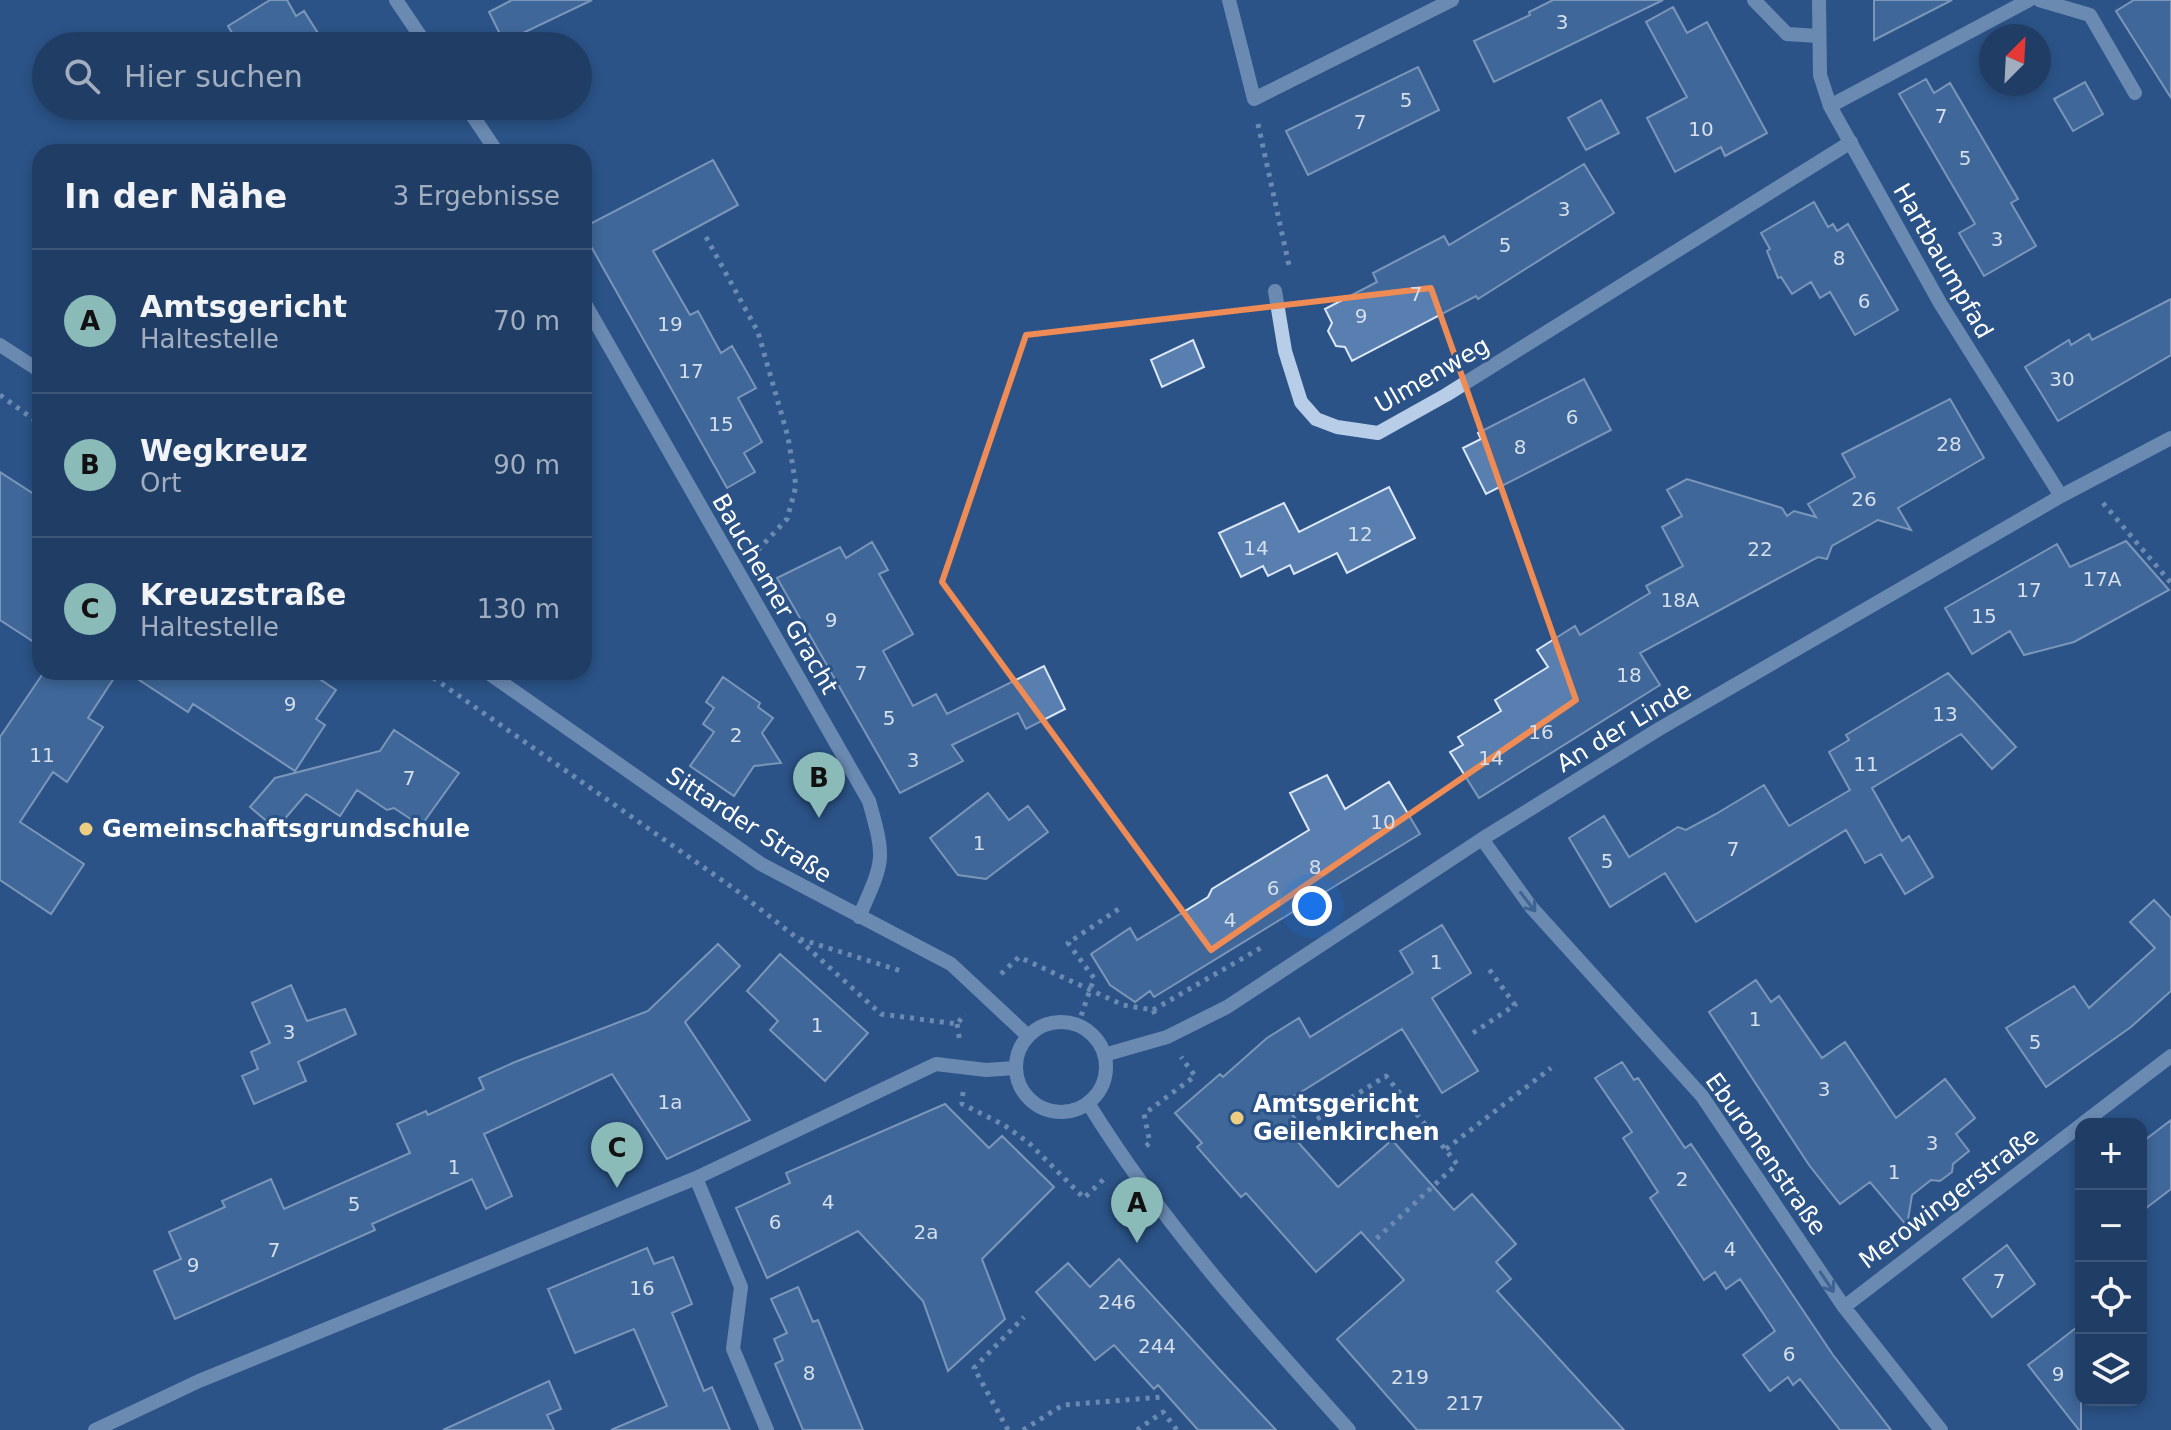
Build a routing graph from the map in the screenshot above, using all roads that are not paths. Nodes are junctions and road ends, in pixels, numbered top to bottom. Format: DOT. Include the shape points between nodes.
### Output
graph roads {
  1 [pos="396,0"];
  2 [pos="1229,0"];
  3 [pos="1452,0"];
  4 [pos="1754,0"];
  5 [pos="1819,0"];
  6 [pos="2029,0"];
  7 [pos="2039,0"];
  8 [pos="418,32"];
  9 [pos="1818,36"];
  10 [pos="2135,93"];
  11 [pos="1830,106"];
  12 [pos="475,120"];
  13 [pos="1851,142"];
  14 [pos="492,144"];
  15 [pos="1275,291"];
  16 [pos="592,316"];
  17 [pos="0,345"];
  18 [pos="32,366"];
  19 [pos="2171,438"];
  20 [pos="2061,496"];
  21 [pos="498,680"];
  22 [pos="1482,839"];
  23 [pos="859,917"];
  24 [pos="1028,1036"];
  25 [pos="1104,1055"];
  26 [pos="2171,1056"];
  27 [pos="1015,1068"];
  28 [pos="1088,1103"];
  29 [pos="2090,1118"];
  30 [pos="2075,1129"];
  31 [pos="696,1178"];
  32 [pos="1844,1307"];
  33 [pos="95,1430"];
  34 [pos="767,1430"];
  35 [pos="1349,1430"];
  36 [pos="1941,1430"];
  1 -- 8 [label="street"];
  2 -- 3 [label="street" via="1254,99"];
  4 -- 9 [label="street" via="1787,34"];
  5 -- 9 [label="street, Hartbaumpfad"];
  6 -- 11 [label="street"];
  7 -- 10 [label="street" via="2090,15"];
  9 -- 11 [label="street, Hartbaumpfad" via="1820,75"];
  11 -- 13 [label="street, Hartbaumpfad"];
  12 -- 14 [label="street"];
  13 -- 15 [label="street, Ulmenweg" via="1378,433 1316,419 1301,402"];
  13 -- 20 [label="street, Hartbaumpfad" via="1940,303"];
  16 -- 23 [label="street, Bauchemer Gracht" via="869,801 882,865"];
  17 -- 18 [label="street"];
  19 -- 20 [label="street, An der Linde"];
  20 -- 22 [label="street, An der Linde" via="1659,729"];
  21 -- 23 [label="street, Sittarder Straße" via="761,864"];
  22 -- 25 [label="street, An der Linde" via="1227,1007 1167,1037"];
  22 -- 32 [label="street, Eburonenstraße, one-way" via="1531,907 1702,1096"];
  23 -- 24 [label="street, Sittarder Straße" via="951,964"];
  24 -- 25 [label="street" via="1051,1023 1078,1025"];
  24 -- 27 [label="street"];
  25 -- 28 [label="street" via="1106,1073"];
  26 -- 29 [label="street, Merowingerstraße"];
  27 -- 28 [label="street" via="1023,1092 1041,1108 1065,1112"];
  27 -- 31 [label="street" via="936,1064"];
  28 -- 35 [label="street" via="1154,1204"];
  30 -- 32 [label="street, Merowingerstraße"];
  31 -- 33 [label="street" via="211,1376"];
  31 -- 34 [label="street" via="741,1287 733,1349"];
  32 -- 36 [label="street, Eburonenstraße"];
}
